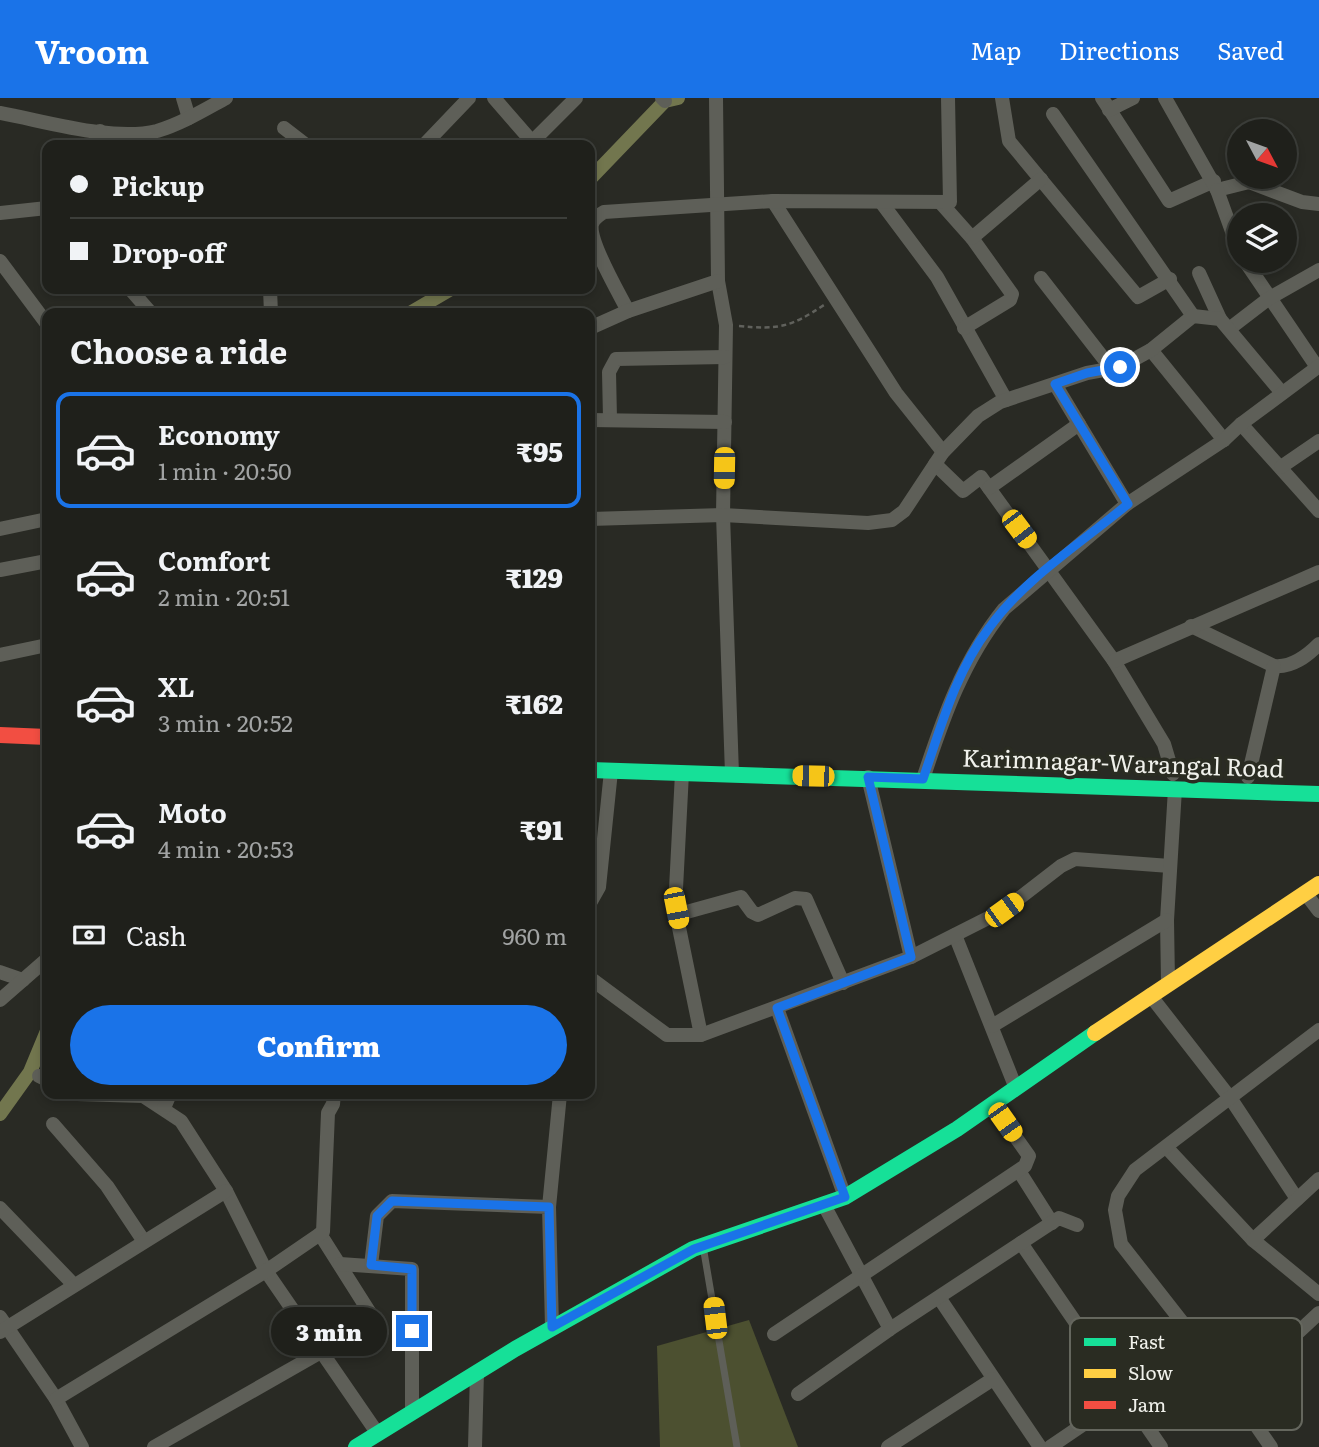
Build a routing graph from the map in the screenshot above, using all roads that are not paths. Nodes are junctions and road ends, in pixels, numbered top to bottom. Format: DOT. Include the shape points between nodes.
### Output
graph roads {
  1 [pos="183,98"];
  2 [pos="226,98"];
  3 [pos="469,98"];
  4 [pos="494,98"];
  5 [pos="576,98"];
  6 [pos="716,98"];
  7 [pos="948,98"];
  8 [pos="1002,98"];
  9 [pos="1133,98"];
  10 [pos="1166,98"];
  11 [pos="1106,104"];
  12 [pos="0,113"];
  13 [pos="1053,114"];
  14 [pos="188,118"];
  15 [pos="284,128"];
  16 [pos="100,138"];
  17 [pos="300,140"];
  18 [pos="429,140"];
  19 [pos="530,140"];
  20 [pos="537,140"];
  21 [pos="1041,179"];
  22 [pos="1216,186"];
  23 [pos="773,201"];
  24 [pos="881,202"];
  25 [pos="940,202"];
  26 [pos="719,204"];
  27 [pos="1319,204"];
  28 [pos="42,209"];
  29 [pos="0,213"];
  30 [pos="1227,217"];
  31 [pos="595,218"];
  32 [pos="972,238"];
  33 [pos="595,243"];
  34 [pos="0,261"];
  35 [pos="1319,270"];
  36 [pos="1199,273"];
  37 [pos="1252,273"];
  38 [pos="1041,278"];
  39 [pos="1170,279"];
  40 [pos="718,281"];
  41 [pos="134,294"];
  42 [pos="1268,299"];
  43 [pos="147,308"];
  44 [pos="628,311"];
  45 [pos="1193,316"];
  46 [pos="42,317"];
  47 [pos="1225,324"];
  48 [pos="595,326"];
  49 [pos="964,328"];
  50 [pos="1151,350"];
  51 [pos="725,357"];
  52 [pos="1318,366"];
  53 [pos="1111,368"];
  54 [pos="1055,384"];
  55 [pos="1282,393"];
  56 [pos="1006,400"];
  57 [pos="610,419"];
  58 [pos="595,420"];
  59 [pos="724,422"];
  60 [pos="1079,424"];
  61 [pos="1241,424"];
  62 [pos="1224,440"];
  63 [pos="1319,441"];
  64 [pos="939,458"];
  65 [pos="1281,467"];
  66 [pos="989,488"];
  67 [pos="1128,504"];
  68 [pos="1319,511"];
  69 [pos="723,515"];
  70 [pos="595,519"];
  71 [pos="42,520"];
  72 [pos="1,525"];
  73 [pos="42,562"];
  74 [pos="1049,569"];
  75 [pos="0,570"];
  76 [pos="1319,572"];
  77 [pos="1191,625"];
  78 [pos="1319,644"];
  79 [pos="42,646"];
  80 [pos="0,655"];
  81 [pos="1114,661"];
  82 [pos="1274,666"];
  83 [pos="0,735"];
  84 [pos="42,737"];
  85 [pos="0,747"];
  86 [pos="42,748"];
  87 [pos="595,756"];
  88 [pos="732,767"];
  89 [pos="595,770"];
  90 [pos="611,771"];
  91 [pos="925,772"];
  92 [pos="682,773"];
  93 [pos="868,777"];
  94 [pos="1248,777"];
  95 [pos="1319,779"];
  96 [pos="1174,781"];
  97 [pos="1319,794"];
  98 [pos="1170,866"];
  99 [pos="1313,889"];
  100 [pos="595,894"];
  101 [pos="676,908"];
  102 [pos="1319,911"];
  103 [pos="1167,920"];
  104 [pos="955,935"];
  105 [pos="911,957"];
  106 [pos="42,963"];
  107 [pos="0,972"];
  108 [pos="23,980"];
  109 [pos="595,982"];
  110 [pos="1168,982"];
  111 [pos="843,983"];
  112 [pos="1150,995"];
  113 [pos="0,1000"];
  114 [pos="777,1008"];
  115 [pos="992,1026"];
  116 [pos="1319,1030"];
  117 [pos="701,1035"];
  118 [pos="1015,1086"];
  119 [pos="1231,1098"];
  120 [pos="334,1099"];
  121 [pos="559,1099"];
  122 [pos="167,1101"];
  123 [pos="992,1104"];
  124 [pos="53,1124"];
  125 [pos="1167,1148"];
  126 [pos="1020,1171"];
  127 [pos="1319,1179"];
  128 [pos="226,1191"];
  129 [pos="845,1197"];
  130 [pos="1297,1199"];
  131 [pos="824,1205"];
  132 [pos="549,1207"];
  133 [pos="0,1208"];
  134 [pos="1052,1223"];
  135 [pos="1077,1225"];
  136 [pos="320,1234"];
  137 [pos="143,1240"];
  138 [pos="1253,1240"];
  139 [pos="1020,1243"];
  140 [pos="703,1246"];
  141 [pos="340,1264"];
  142 [pos="371,1265"];
  143 [pos="266,1271"];
  144 [pos="862,1277"];
  145 [pos="74,1285"];
  146 [pos="1319,1294"];
  147 [pos="940,1299"];
  148 [pos="1319,1312"];
  149 [pos="1071,1318"];
  150 [pos="1178,1318"];
  151 [pos="3,1325"];
  152 [pos="552,1327"];
  153 [pos="1302,1328"];
  154 [pos="890,1329"];
  155 [pos="382,1332"];
  156 [pos="775,1334"];
  157 [pos="321,1352"];
  158 [pos="477,1372"];
  159 [pos="993,1379"];
  160 [pos="798,1394"];
  161 [pos="56,1399"];
  162 [pos="412,1410"];
  163 [pos="1074,1430"];
  164 [pos="1149,1430"];
  165 [pos="1260,1430"];
  166 [pos="378,1434"];
  167 [pos="82,1447"];
  168 [pos="154,1447"];
  169 [pos="356,1447"];
  170 [pos="475,1447"];
  171 [pos="737,1447"];
  172 [pos="888,1447"];
  173 [pos="1040,1447"];
  174 [pos="1049,1447"];
  175 [pos="1161,1447"];
  176 [pos="1271,1447"];
  1 -- 14 [label="street"];
  2 -- 14 [label="street"];
  3 -- 18 [label="street"];
  4 -- 19 [label="street"];
  5 -- 20 [label="street"];
  6 -- 26 [label="street"];
  7 -- 25 [label="street" via="950,202"];
  8 -- 21 [label="street" via="1009,141"];
  9 -- 11 [label="street"];
  10 -- 22 [label="street"];
  11 -- 22 [label="street" via="1169,201"];
  12 -- 16 [label="street"];
  13 -- 39 [label="street"];
  14 -- 16 [label="street" via="156,131"];
  15 -- 17 [label="street"];
  21 -- 32 [label="street"];
  21 -- 39 [label="street" via="1138,297"];
  22 -- 27 [label="street" via="1249,182"];
  22 -- 30 [label="street"];
  23 -- 24 [label="street"];
  23 -- 26 [label="street"];
  23 -- 64 [label="street"];
  24 -- 25 [label="street"];
  24 -- 49 [label="street" via="937,277"];
  25 -- 32 [label="street"];
  26 -- 31 [label="street" via="604,212"];
  26 -- 40 [label="street"];
  28 -- 29 [label="street"];
  32 -- 49 [label="street" via="1012,294 1010,300"];
  33 -- 44 [label="street"];
  34 -- 46 [label="street"];
  35 -- 42 [label="street"];
  36 -- 47 [label="street"];
  37 -- 42 [label="street"];
  38 -- 53 [label="street"];
  39 -- 45 [label="street"];
  40 -- 44 [label="street"];
  40 -- 51 [label="street" via="726,325"];
  41 -- 43 [label="street"];
  42 -- 47 [label="street"];
  42 -- 52 [label="street"];
  44 -- 48 [label="street"];
  45 -- 47 [label="street"];
  45 -- 50 [label="street"];
  47 -- 55 [label="street"];
  49 -- 56 [label="street"];
  50 -- 53 [label="street"];
  50 -- 62 [label="street"];
  51 -- 57 [label="street" via="616,359 609,372"];
  51 -- 59 [label="street"];
  52 -- 55 [label="street"];
  53 -- 54 [label="street"];
  54 -- 56 [label="street"];
  54 -- 60 [label="street"];
  55 -- 61 [label="street"];
  56 -- 64 [label="street" via="978,416"];
  57 -- 58 [label="street"];
  57 -- 59 [label="street"];
  59 -- 69 [label="street"];
  60 -- 66 [label="street"];
  60 -- 67 [label="street"];
  61 -- 62 [label="street"];
  61 -- 65 [label="street"];
  62 -- 67 [label="street"];
  63 -- 65 [label="street"];
  64 -- 66 [label="street" via="962,491 981,477"];
  64 -- 69 [label="street" via="904,511 880,524"];
  65 -- 68 [label="street"];
  66 -- 74 [label="street"];
  67 -- 74 [label="street"];
  69 -- 70 [label="street"];
  69 -- 88 [label="street"];
  71 -- 72 [label="street"];
  73 -- 75 [label="street"];
  74 -- 81 [label="street"];
  74 -- 91 [label="street" via="987,630 950,697"];
  76 -- 77 [label="street"];
  77 -- 81 [label="street"];
  77 -- 82 [label="street"];
  78 -- 82 [label="street" via="1295,663"];
  79 -- 80 [label="street"];
  81 -- 96 [label="street" via="1164,744"];
  82 -- 94 [label="street"];
  83 -- 84 [label="main road"];
  85 -- 86 [label="main road"];
  87 -- 88 [label="main road, Karimnagar-Warangal Road"];
  88 -- 91 [label="main road, Karimnagar-Warangal Road"];
  88 -- 92 [label="main road, Karimnagar-Warangal Road"];
  88 -- 93 [label="main road, Karimnagar-Warangal Road"];
  89 -- 90 [label="main road, Karimnagar-Warangal Road"];
  90 -- 92 [label="main road, Karimnagar-Warangal Road"];
  90 -- 100 [label="street"];
  91 -- 93 [label="main road, Karimnagar-Warangal Road"];
  91 -- 96 [label="main road, Karimnagar-Warangal Road"];
  92 -- 101 [label="street"];
  93 -- 105 [label="street"];
  94 -- 95 [label="main road, Karimnagar-Warangal Road"];
  94 -- 96 [label="main road, Karimnagar-Warangal Road"];
  96 -- 97 [label="main road, Karimnagar-Warangal Road"];
  96 -- 98 [label="street"];
  98 -- 103 [label="street"];
  98 -- 104 [label="street" via="1075,859 1004,910"];
  99 -- 102 [label="street"];
  99 -- 110 [label="main road"];
  101 -- 111 [label="street" via="683,913 741,897 758,915 795,898 806,899"];
  101 -- 117 [label="street"];
  103 -- 110 [label="street"];
  103 -- 115 [label="street"];
  104 -- 105 [label="street"];
  104 -- 115 [label="street"];
  105 -- 111 [label="street"];
  106 -- 108 [label="street"];
  107 -- 108 [label="street"];
  108 -- 113 [label="street"];
  109 -- 117 [label="street" via="667,1035"];
  110 -- 112 [label="main road"];
  111 -- 114 [label="street"];
  112 -- 118 [label="main road"];
  112 -- 119 [label="street"];
  114 -- 117 [label="street"];
  114 -- 129 [label="street"];
  115 -- 118 [label="street"];
  116 -- 119 [label="street"];
  118 -- 123 [label="main road"];
  119 -- 125 [label="street"];
  119 -- 130 [label="street"];
  120 -- 136 [label="street" via="328,1113"];
  121 -- 132 [label="street"];
  122 -- 128 [label="street"];
  123 -- 126 [label="street" via="1029,1156"];
  123 -- 129 [label="main road"];
  124 -- 137 [label="street" via="107,1186"];
  125 -- 138 [label="street"];
  125 -- 150 [label="street" via="1135,1170 1115,1210 1121,1244"];
  126 -- 134 [label="street"];
  126 -- 144 [label="street"];
  127 -- 130 [label="street"];
  128 -- 137 [label="street"];
  128 -- 143 [label="street"];
  129 -- 131 [label="main road"];
  130 -- 138 [label="street"];
  131 -- 140 [label="main road"];
  131 -- 144 [label="street"];
  132 -- 142 [label="street" via="392,1201 377,1216"];
  132 -- 152 [label="street"];
  133 -- 145 [label="street"];
  134 -- 135 [label="street" via="1059,1218"];
  134 -- 139 [label="street"];
  136 -- 141 [label="street"];
  136 -- 143 [label="street"];
  137 -- 145 [label="street"];
  138 -- 146 [label="street"];
  139 -- 147 [label="street"];
  139 -- 149 [label="street"];
  140 -- 152 [label="main road"];
  140 -- 171 [label="lane"];
  141 -- 142 [label="street"];
  141 -- 155 [label="street"];
  142 -- 162 [label="street" via="412,1269"];
  143 -- 157 [label="street"];
  143 -- 161 [label="street"];
  144 -- 154 [label="street"];
  144 -- 156 [label="street"];
  145 -- 151 [label="street"];
  147 -- 154 [label="street"];
  147 -- 159 [label="street"];
  148 -- 153 [label="street"];
  151 -- 161 [label="street"];
  152 -- 158 [label="main road"];
  154 -- 160 [label="street"];
  157 -- 166 [label="street"];
  157 -- 168 [label="street"];
  158 -- 162 [label="main road"];
  158 -- 170 [label="street"];
  159 -- 172 [label="street"];
  159 -- 173 [label="street"];
  161 -- 167 [label="street"];
  162 -- 166 [label="main road"];
  163 -- 174 [label="street"];
  164 -- 175 [label="street"];
  165 -- 176 [label="street"];
  166 -- 169 [label="main road"];
}
